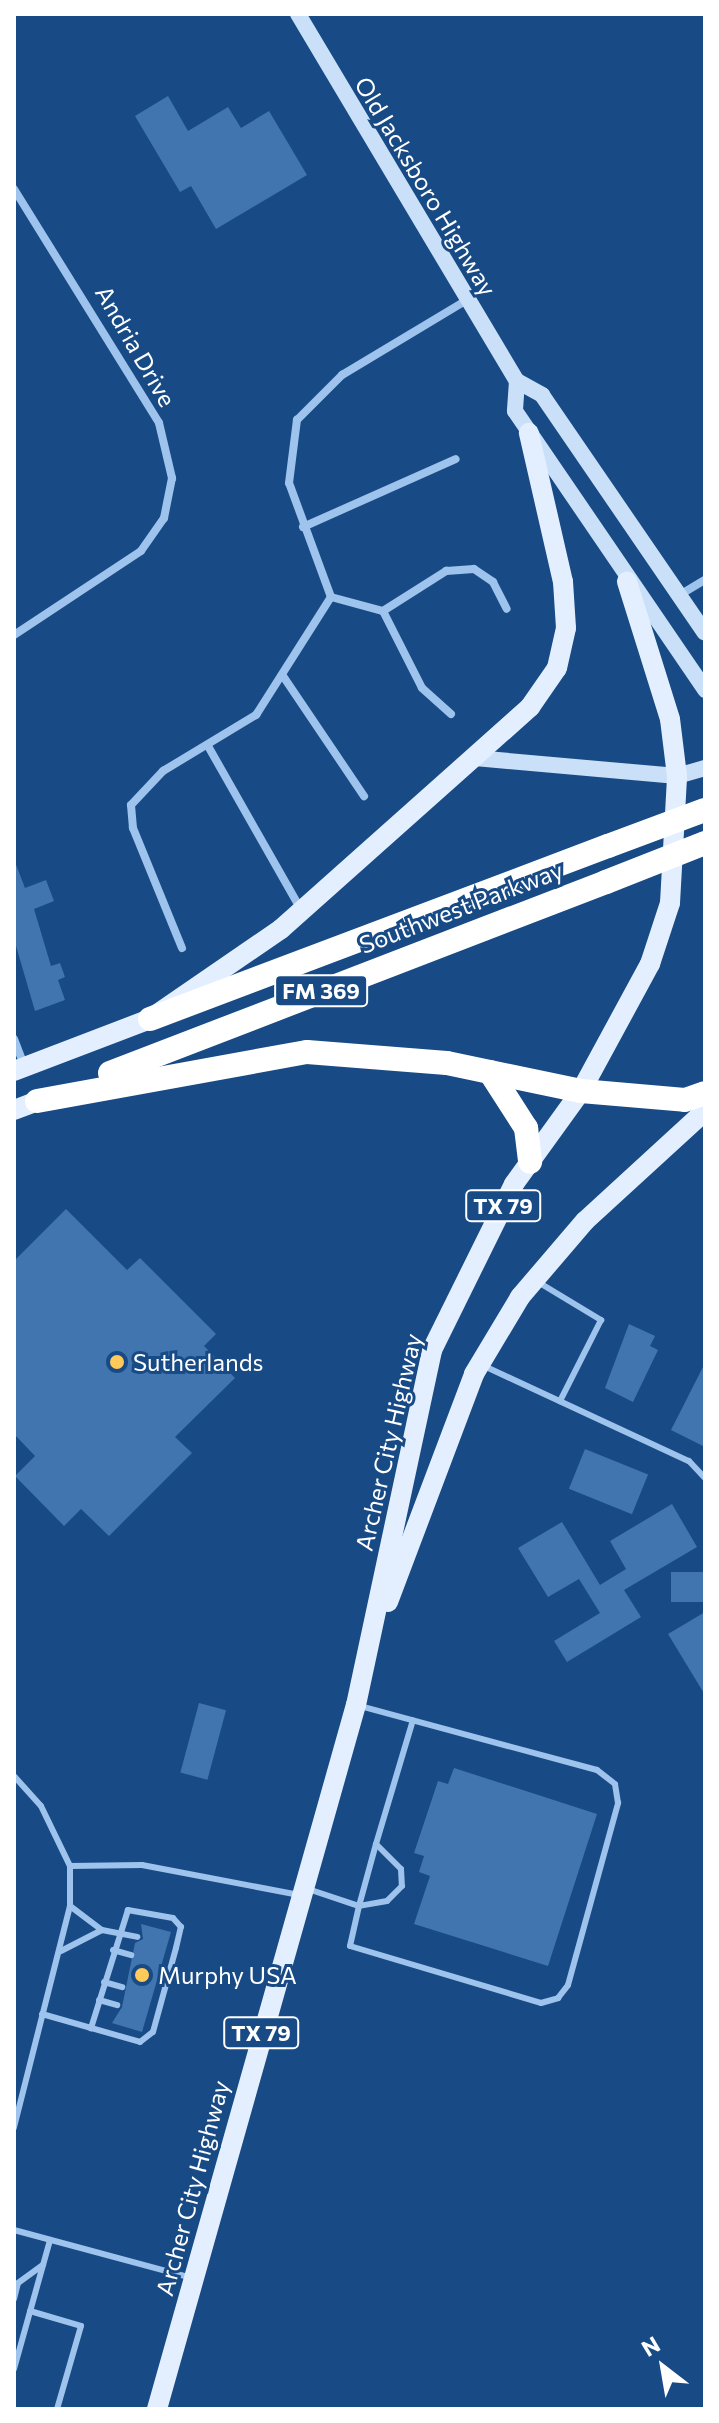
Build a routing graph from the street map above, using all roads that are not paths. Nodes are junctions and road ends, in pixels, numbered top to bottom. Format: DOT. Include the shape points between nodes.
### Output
graph roads {
  1 [pos="298,14"];
  2 [pos="14,189"];
  3 [pos="465,301"];
  4 [pos="517,381"];
  5 [pos="529,433"];
  6 [pos="456,459"];
  7 [pos="303,527"];
  8 [pos="705,580"];
  9 [pos="627,582"];
  10 [pos="678,596"];
  11 [pos="331,597"];
  12 [pos="507,609"];
  13 [pos="383,611"];
  14 [pos="705,633"];
  15 [pos="14,635"];
  16 [pos="283,676"];
  17 [pos="705,690"];
  18 [pos="451,714"];
  19 [pos="208,746"];
  20 [pos="475,758"];
  21 [pos="705,768"];
  22 [pos="677,776"];
  23 [pos="364,796"];
  24 [pos="705,810"];
  25 [pos="705,843"];
  26 [pos="301,911"];
  27 [pos="182,948"];
  28 [pos="150,1019"];
  29 [pos="14,1039"];
  30 [pos="20,1069"];
  31 [pos="490,1072"];
  32 [pos="581,1091"];
  33 [pos="705,1093"];
  34 [pos="37,1101"];
  35 [pos="14,1110"];
  36 [pos="705,1111"];
  37 [pos="530,1162"];
  38 [pos="535,1280"];
  39 [pos="480,1364"];
  40 [pos="560,1401"];
  41 [pos="705,1478"];
  42 [pos="366,1658"];
  43 [pos="356,1705"];
  44 [pos="413,1720"];
  45 [pos="14,1776"];
  46 [pos="376,1844"];
  47 [pos="70,1866"];
  48 [pos="301,1891"];
  49 [pos="70,1906"];
  50 [pos="359,1906"];
  51 [pos="102,1930"];
  52 [pos="119,1933"];
  53 [pos="137,1937"];
  54 [pos="167,1946"];
  55 [pos="176,1948"];
  56 [pos="113,1950"];
  57 [pos="61,1951"];
  58 [pos="131,1955"];
  59 [pos="162,1963"];
  60 [pos="171,1965"];
  61 [pos="104,1982"];
  62 [pos="122,1987"];
  63 [pos="152,1997"];
  64 [pos="162,1999"];
  65 [pos="99,2000"];
  66 [pos="117,2005"];
  67 [pos="42,2014"];
  68 [pos="147,2014"];
  69 [pos="157,2017"];
  70 [pos="91,2028"];
  71 [pos="14,2128"];
  72 [pos="14,2230"];
  73 [pos="50,2240"];
  74 [pos="43,2265"];
  75 [pos="194,2278"];
  76 [pos="14,2299"];
  77 [pos="30,2311"];
  78 [pos="14,2369"];
  79 [pos="57,2409"];
  80 [pos="157,2409"];
  1 -- 3 [label="main road, Old Jacksboro Highway"];
  2 -- 15 [label="street, Andria Drive" via="159,423 172,478 154,537 121,569"];
  3 -- 4 [label="main road, Old Jacksboro Highway"];
  3 -- 7 [label="street" via="342,375 297,420 289,483"];
  4 -- 5 [label="main road, Old Jacksboro Highway" via="515,411"];
  4 -- 10 [label="main road, Old Jacksboro Highway" via="542,395"];
  5 -- 9 [label="main road, Old Jacksboro Highway"];
  5 -- 20 [label="main road" via="563,582 566,628 557,668 530,707"];
  6 -- 7 [label="street"];
  7 -- 11 [label="street"];
  8 -- 10 [label="street"];
  9 -- 17 [label="main road, Old Jacksboro Highway"];
  9 -- 22 [label="main road, Archer City Highway / TX 79" via="657,665"];
  10 -- 14 [label="main road, Old Jacksboro Highway"];
  11 -- 13 [label="street"];
  11 -- 16 [label="street"];
  12 -- 13 [label="street" via="493,582 474,569 446,571"];
  13 -- 18 [label="street" via="422,688"];
  16 -- 19 [label="street" via="256,715"];
  16 -- 23 [label="street"];
  19 -- 26 [label="street"];
  19 -- 27 [label="street" via="163,771 131,805 133,828"];
  20 -- 22 [label="main road"];
  20 -- 26 [label="main road"];
  21 -- 22 [label="main road"];
  22 -- 32 [label="main road, Archer City Highway / TX 79" via="670,903 650,964"];
  24 -- 28 [label="highway, Southwest Parkway / FM 369, bridge"];
  25 -- 34 [label="highway, Southwest Parkway / FM 369, bridge"];
  26 -- 28 [label="main road"];
  28 -- 30 [label="main road, Southwest Parkway / FM 369"];
  29 -- 30 [label="street"];
  31 -- 32 [label="highway"];
  31 -- 34 [label="highway" via="307,1052"];
  31 -- 37 [label="highway" via="526,1128"];
  32 -- 33 [label="highway" via="685,1100"];
  32 -- 37 [label="main road, Archer City Highway / TX 79"];
  34 -- 35 [label="main road, Southwest Parkway / FM 369"];
  36 -- 38 [label="main road, Archer City Highway / TX 79" via="585,1221"];
  37 -- 42 [label="main road, Archer City Highway / TX 79" via="432,1350"];
  38 -- 39 [label="main road, Archer City Highway / TX 79"];
  38 -- 40 [label="lane" via="601,1320"];
  39 -- 40 [label="lane"];
  39 -- 42 [label="main road, Archer City Highway / TX 79"];
  40 -- 41 [label="lane" via="689,1461"];
  42 -- 43 [label="main road, Archer City Highway / TX 79"];
  43 -- 44 [label="lane"];
  43 -- 48 [label="main road, Archer City Highway / TX 79"];
  44 -- 46 [label="lane"];
  44 -- 50 [label="lane" via="597,1770 615,1784 618,1803 568,1985 558,1998 541,2003 350,1946"];
  45 -- 47 [label="lane" via="41,1806"];
  46 -- 50 [label="lane"];
  46 -- 50 [label="lane" via="401,1869 402,1886 387,1901"];
  47 -- 48 [label="lane" via="142,1865"];
  47 -- 49 [label="lane"];
  48 -- 50 [label="lane"];
  48 -- 75 [label="main road, Archer City Highway / TX 79"];
  49 -- 51 [label="lane"];
  49 -- 57 [label="lane"];
  51 -- 52 [label="lane"];
  51 -- 57 [label="lane"];
  52 -- 53 [label="lane"];
  52 -- 55 [label="lane" via="128,1910 173,1918 181,1927"];
  52 -- 56 [label="lane"];
  54 -- 55 [label="lane"];
  55 -- 60 [label="lane"];
  56 -- 58 [label="lane"];
  56 -- 61 [label="lane"];
  57 -- 67 [label="lane"];
  59 -- 60 [label="lane"];
  60 -- 64 [label="lane"];
  61 -- 62 [label="lane"];
  61 -- 65 [label="lane"];
  63 -- 64 [label="lane"];
  64 -- 69 [label="lane"];
  65 -- 66 [label="lane"];
  65 -- 70 [label="lane"];
  67 -- 70 [label="lane"];
  67 -- 71 [label="lane"];
  68 -- 69 [label="lane"];
  69 -- 70 [label="lane" via="140,2042"];
  72 -- 73 [label="lane"];
  73 -- 74 [label="lane"];
  73 -- 75 [label="lane"];
  74 -- 76 [label="lane" via="18,2283"];
  74 -- 77 [label="lane"];
  75 -- 80 [label="main road, Archer City Highway / TX 79"];
  77 -- 78 [label="lane"];
  77 -- 79 [label="lane" via="81,2326"];
}
